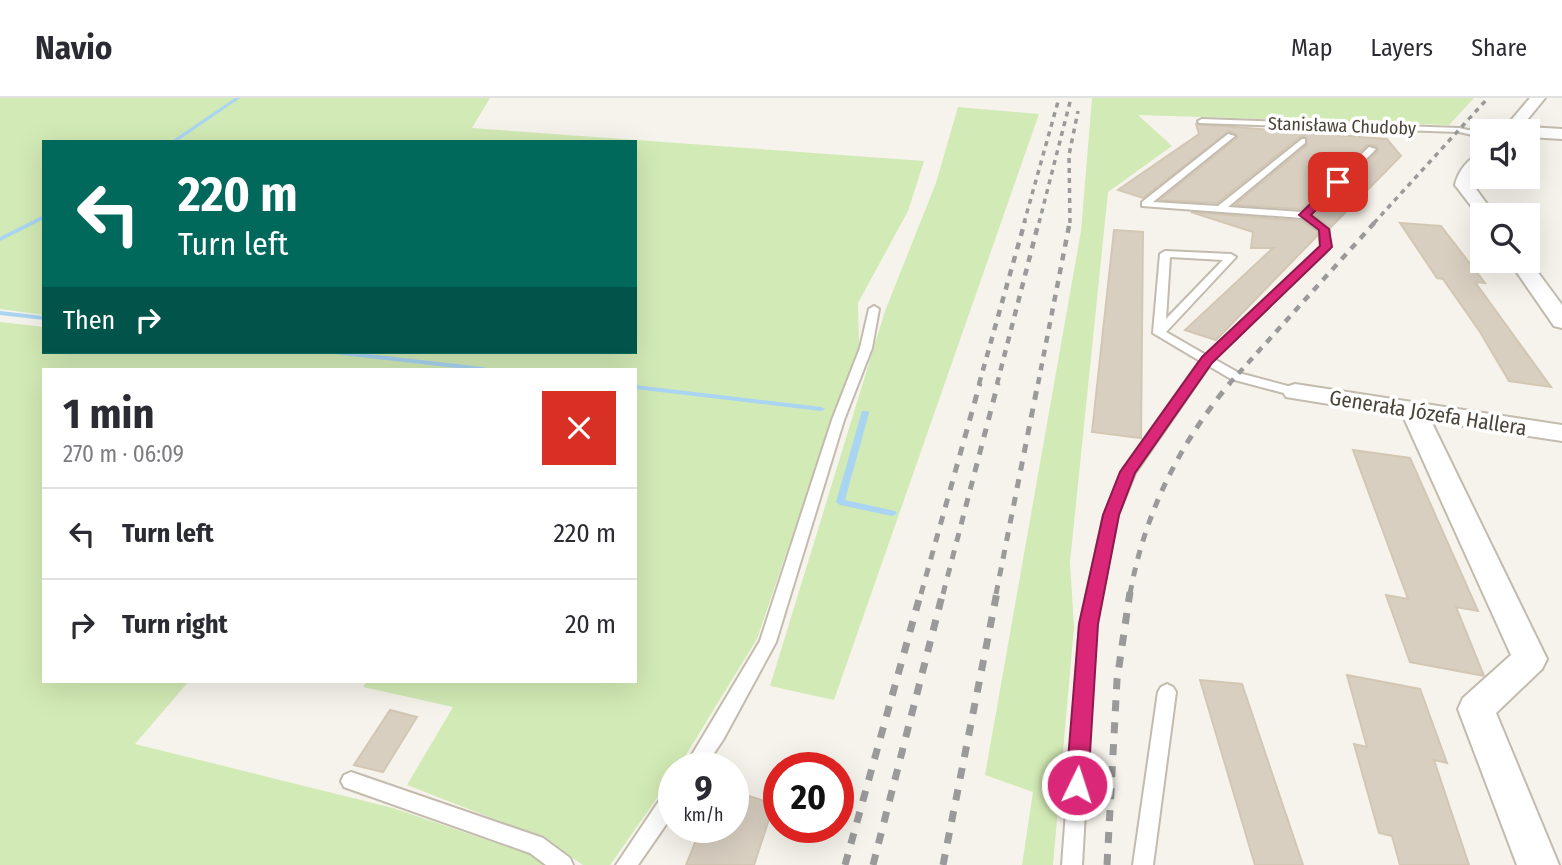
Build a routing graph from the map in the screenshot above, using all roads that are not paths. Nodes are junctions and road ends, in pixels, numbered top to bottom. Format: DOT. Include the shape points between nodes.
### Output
graph roads {
  1 [pos="1538,98"];
  2 [pos="1520,119"];
  3 [pos="1202,121"];
  4 [pos="1470,132"];
  5 [pos="1540,133"];
  6 [pos="1562,134"];
  7 [pos="1231,136"];
  8 [pos="1302,141"];
  9 [pos="1372,149"];
  10 [pos="1470,170"];
  11 [pos="1477,203"];
  12 [pos="1220,209"];
  13 [pos="1304,215"];
  14 [pos="1528,273"];
  15 [pos="874,309"];
  16 [pos="1562,321"];
  17 [pos="1159,333"];
  18 [pos="1207,360"];
  19 [pos="1295,393"];
  20 [pos="1413,411"];
  21 [pos="1562,433"];
  22 [pos="1167,692"];
  23 [pos="703,752"];
  24 [pos="351,781"];
  25 [pos="658,819"];
  26 [pos="563,865"];
  27 [pos="626,865"];
  28 [pos="1072,865"];
  29 [pos="1143,865"];
  30 [pos="1538,865"];
  1 -- 2 [label="street"];
  3 -- 4 [label="lane, Stanisława Chudoby"];
  5 -- 6 [label="street"];
  7 -- 12 [label="lane" via="1145,204"];
  8 -- 12 [label="lane"];
  9 -- 13 [label="lane"];
  10 -- 11 [label="street" via="1464,185"];
  12 -- 13 [label="lane"];
  13 -- 18 [label="lane" via="1324,229 1326,247"];
  14 -- 16 [label="street"];
  15 -- 23 [label="lane" via="866,348 838,420 768,642"];
  17 -- 17 [label="lane" via="1204,285 1231,257 1165,254"];
  17 -- 18 [label="lane"];
  18 -- 19 [label="lane" via="1235,376"];
  18 -- 28 [label="lane" via="1128,472 1111,515 1088,624"];
  19 -- 20 [label="street, Generała Józefa Hallera"];
  20 -- 21 [label="street, Generała Józefa Hallera"];
  20 -- 30 [label="street" via="1530,659 1476,709"];
  22 -- 29 [label="lane"];
  24 -- 26 [label="lane" via="536,845"];
  25 -- 27 [label="lane"];
}
